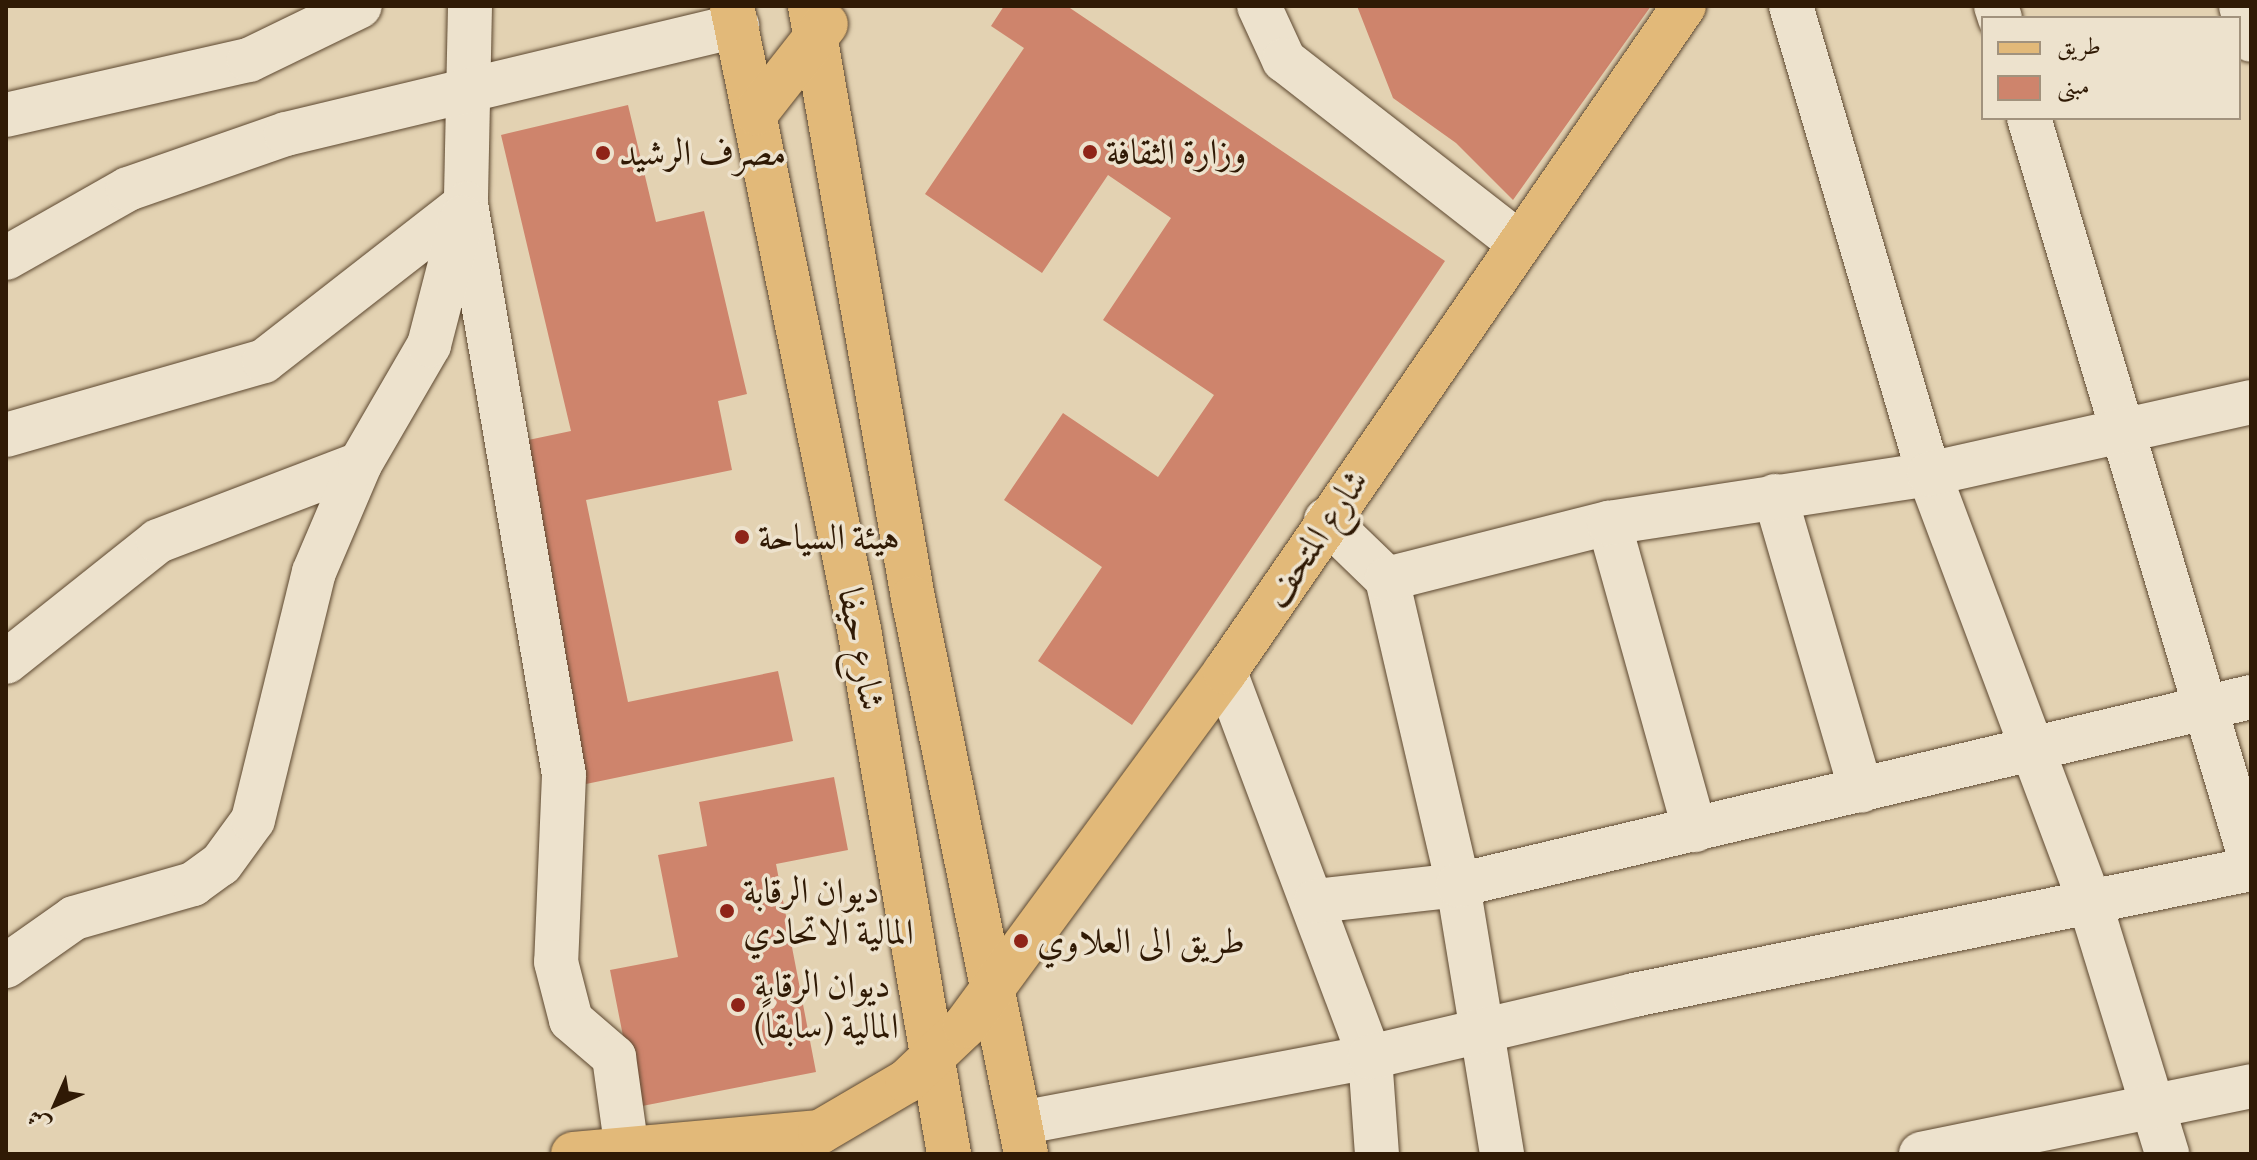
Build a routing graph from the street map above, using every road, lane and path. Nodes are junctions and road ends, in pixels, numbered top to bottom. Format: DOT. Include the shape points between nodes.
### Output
graph roads {
  1 [pos="360,6"];
  2 [pos="470,6"];
  3 [pos="1259,6"];
  4 [pos="1684,6"];
  5 [pos="1791,6"];
  6 [pos="2241,6"];
  7 [pos="734,16"];
  8 [pos="822,17"];
  9 [pos="2251,40"];
  10 [pos="472,89"];
  11 [pos="756,113"];
  12 [pos="6,115"];
  13 [pos="2030,120"];
  14 [pos="466,204"];
  15 [pos="1519,243"];
  16 [pos="6,258"];
  17 [pos="2251,402"];
  18 [pos="2120,429"];
  19 [pos="6,435"];
  20 [pos="360,464"];
  21 [pos="1929,474"];
  22 [pos="1775,496"];
  23 [pos="1326,520"];
  24 [pos="1609,523"];
  25 [pos="1387,579"];
  26 [pos="6,662"];
  27 [pos="1225,672"];
  28 [pos="2251,697"];
  29 [pos="2203,709"];
  30 [pos="2028,752"];
  31 [pos="1861,791"];
  32 [pos="1695,830"];
  33 [pos="2251,861"];
  34 [pos="2251,869"];
  35 [pos="1458,885"];
  36 [pos="1316,901"];
  37 [pos="2090,903"];
  38 [pos="913,928"];
  39 [pos="6,966"];
  40 [pos="992,991"];
  41 [pos="1477,1030"];
  42 [pos="1370,1057"];
  43 [pos="936,1076"];
  44 [pos="1011,1076"];
  45 [pos="2251,1086"];
  46 [pos="2152,1107"];
  47 [pos="1023,1139"];
  48 [pos="627,1151"];
  49 [pos="688,1151"];
  50 [pos="573,1154"];
  51 [pos="949,1154"];
  52 [pos="1377,1154"];
  53 [pos="1502,1154"];
  54 [pos="1921,1154"];
  55 [pos="2167,1154"];
  1 -- 12 [label="street" via="249,60"];
  2 -- 10 [label="street"];
  3 -- 15 [label="street" via="1284,60"];
  4 -- 15 [label="main road, شارع المتحف"];
  5 -- 21 [label="street"];
  6 -- 9 [label="street"];
  7 -- 10 [label="street"];
  7 -- 11 [label="main road, شارع حيفا"];
  8 -- 11 [label="main road"];
  8 -- 40 [label="main road, شارع حيفا" via="913,598"];
  10 -- 14 [label="street"];
  10 -- 16 [label="street" via="286,134 128,189"];
  11 -- 38 [label="main road, شارع حيفا"];
  13 -- 18 [label="street"];
  14 -- 19 [label="street" via="264,361"];
  14 -- 20 [label="street" via="429,345"];
  14 -- 48 [label="street" via="564,775 556,962 571,1020 614,1057"];
  15 -- 23 [label="main road, شارع المتحف"];
  17 -- 18 [label="street"];
  18 -- 21 [label="street"];
  18 -- 29 [label="street"];
  20 -- 26 [label="street" via="158,541"];
  20 -- 39 [label="street" via="314,572 253,820 221,864 193,884 74,918"];
  21 -- 22 [label="street"];
  21 -- 30 [label="street"];
  22 -- 24 [label="street"];
  22 -- 31 [label="street"];
  23 -- 25 [label="street"];
  23 -- 27 [label="main road, شارع المتحف"];
  24 -- 25 [label="street"];
  24 -- 32 [label="street"];
  25 -- 35 [label="street"];
  27 -- 36 [label="street"];
  27 -- 40 [label="main road, شارع المتحف"];
  28 -- 29 [label="street"];
  29 -- 30 [label="street"];
  29 -- 33 [label="street"];
  30 -- 31 [label="street"];
  30 -- 37 [label="street"];
  31 -- 32 [label="street"];
  32 -- 35 [label="street"];
  34 -- 37 [label="street"];
  35 -- 36 [label="street"];
  35 -- 41 [label="street"];
  36 -- 42 [label="street"];
  37 -- 41 [label="street"];
  37 -- 46 [label="street"];
  38 -- 40 [label="main road" via="939,962"];
  38 -- 43 [label="main road, شارع حيفا"];
  40 -- 43 [label="main road, شارع المتحف"];
  40 -- 44 [label="main road, شارع حيفا"];
  41 -- 42 [label="street"];
  41 -- 53 [label="street"];
  42 -- 47 [label="street"];
  42 -- 52 [label="street"];
  43 -- 44 [label="main road" via="976,1063"];
  43 -- 49 [label="main road" via="820,1132"];
  43 -- 51 [label="main road, شارع حيفا"];
  44 -- 47 [label="main road, شارع حيفا"];
  45 -- 46 [label="street"];
  46 -- 54 [label="street"];
  46 -- 55 [label="street"];
  48 -- 49 [label="main road"];
  48 -- 50 [label="main road"];
}
